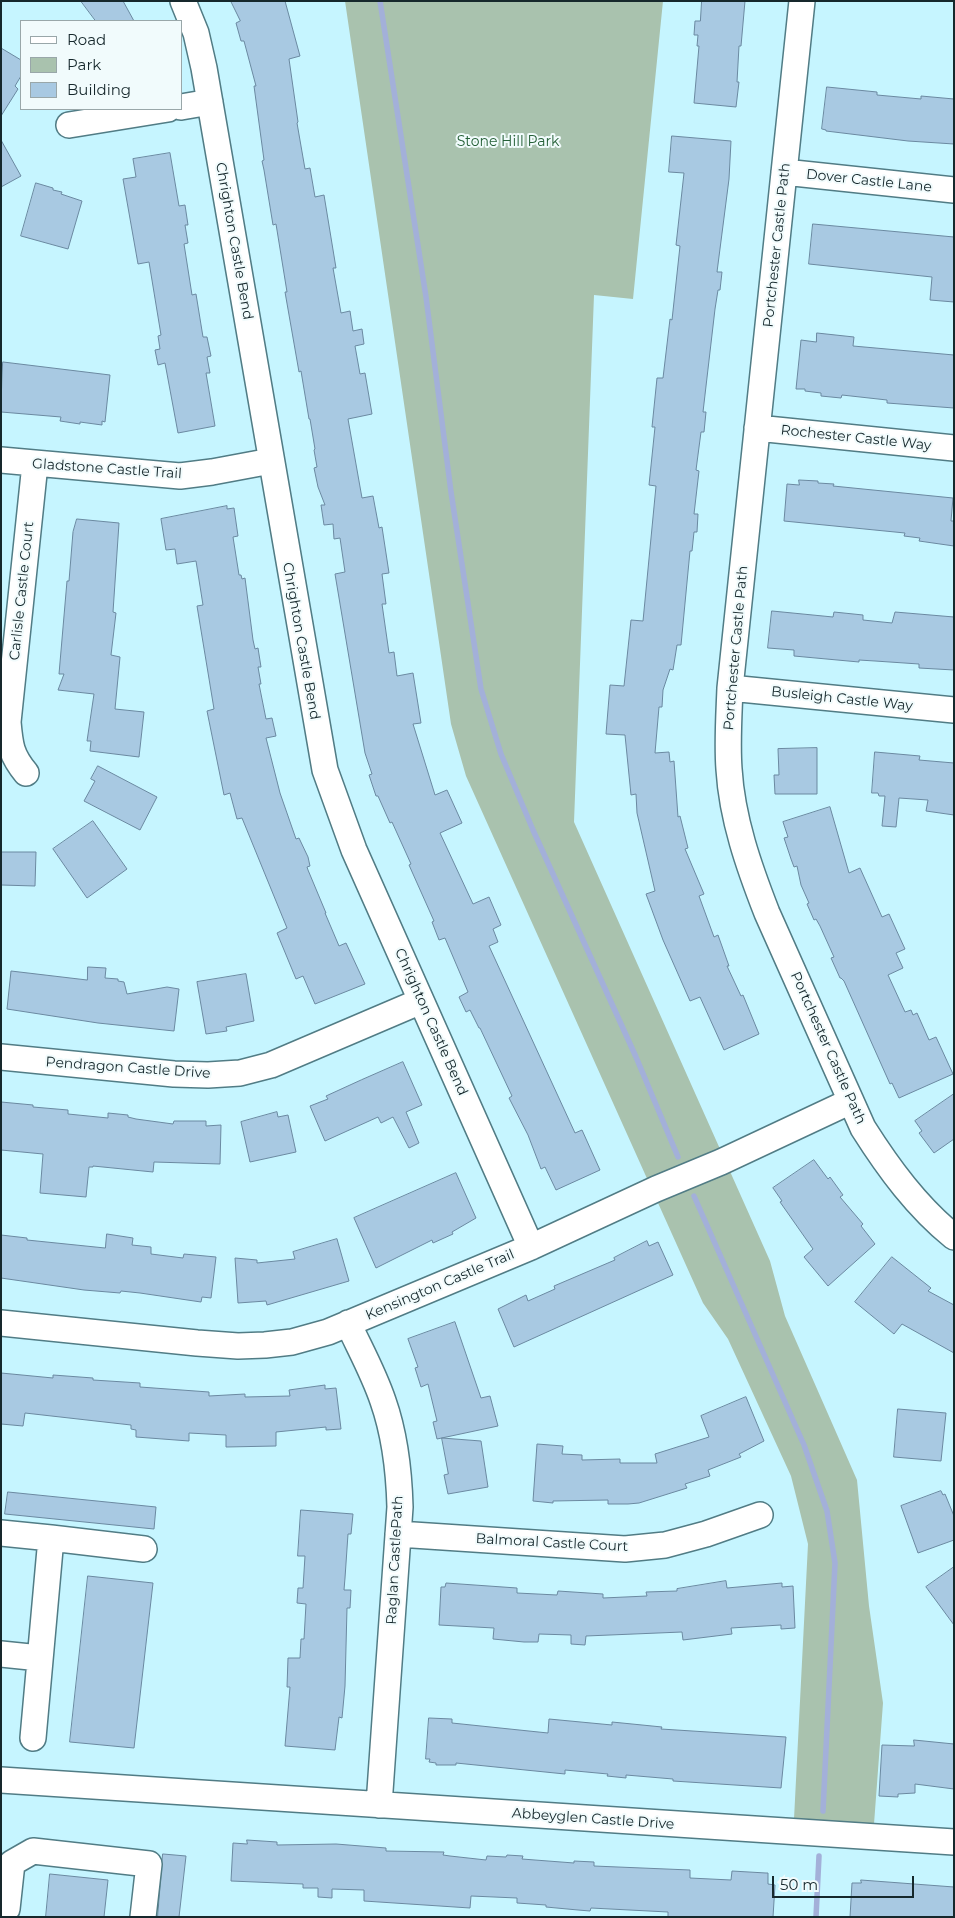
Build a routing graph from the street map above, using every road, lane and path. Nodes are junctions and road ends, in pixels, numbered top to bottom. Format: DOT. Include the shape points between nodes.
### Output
graph roads {
  1 [pos="183,1"];
  2 [pos="802,1"];
  3 [pos="210,102"];
  4 [pos="182,106"];
  5 [pos="162,110"];
  6 [pos="69,125"];
  7 [pos="784,172"];
  8 [pos="954,190"];
  9 [pos="757,428"];
  10 [pos="954,448"];
  11 [pos="1,460"];
  12 [pos="271,461"];
  13 [pos="35,464"];
  14 [pos="730,688"];
  15 [pos="954,710"];
  16 [pos="26,773"];
  17 [pos="421,1001"];
  18 [pos="1,1057"];
  19 [pos="851,1101"];
  20 [pos="954,1237"];
  21 [pos="531,1247"];
  22 [pos="1,1323"];
  23 [pos="348,1323"];
  24 [pos="760,1515"];
  25 [pos="1,1533"];
  26 [pos="398,1534"];
  27 [pos="51,1538"];
  28 [pos="144,1549"];
  29 [pos="1,1654"];
  30 [pos="40,1658"];
  31 [pos="32,1738"];
  32 [pos="1,1780"];
  33 [pos="379,1805"];
  34 [pos="954,1842"];
  35 [pos="5,1911"];
  36 [pos="143,1917"];
  1 -- 3 [label="street, Chrighton Castle Bend" via="196,33"];
  2 -- 7 [label="street, Portchester Castle Path"];
  3 -- 4 [label="street"];
  3 -- 12 [label="street, Chrighton Castle Bend"];
  5 -- 6 [label="street"];
  7 -- 8 [label="street, Dover Castle Lane"];
  7 -- 9 [label="street, Portchester Castle Path"];
  9 -- 10 [label="street, Rochester Castle Way"];
  9 -- 14 [label="street, Portchester Castle Path"];
  11 -- 13 [label="street, Gladstone Castle Trail"];
  12 -- 13 [label="street, Gladstone Castle Trail" via="180,476"];
  12 -- 17 [label="street, Chrighton Castle Bend" via="325,770 354,850"];
  13 -- 16 [label="street, Carlisle Castle Court" via="8,722 15,760"];
  14 -- 15 [label="street, Busleigh Castle Way"];
  14 -- 19 [label="street, Portchester Castle Path" via="729,769 742,842 767,913"];
  17 -- 18 [label="street, Pendragon Castle Drive" via="271,1065 240,1073 208,1076 174,1074"];
  17 -- 21 [label="street, Chrighton Castle Bend"];
  19 -- 20 [label="street, Portchester Castle Path" via="881,1156 933,1220"];
  19 -- 21 [label="street, Kensington Castle Trail"];
  21 -- 23 [label="street, Kensington Castle Trail"];
  22 -- 23 [label="street, Kensington Castle Trail" via="238,1346 292,1342"];
  23 -- 26 [label="street, Raglan CastlePath" via="383,1399 393,1434 400,1473"];
  24 -- 26 [label="street, Balmoral Castle Court" via="665,1545 625,1549"];
  25 -- 27 [label="street"];
  26 -- 33 [label="street, Raglan CastlePath"];
  27 -- 28 [label="street"];
  27 -- 30 [label="street"];
  29 -- 30 [label="street"];
  30 -- 31 [label="street"];
  32 -- 33 [label="street, Abbeyglen Castle Drive"];
  33 -- 34 [label="street, Abbeyglen Castle Drive"];
  35 -- 36 [label="street" via="12,1863 34,1851 149,1864"];
}
